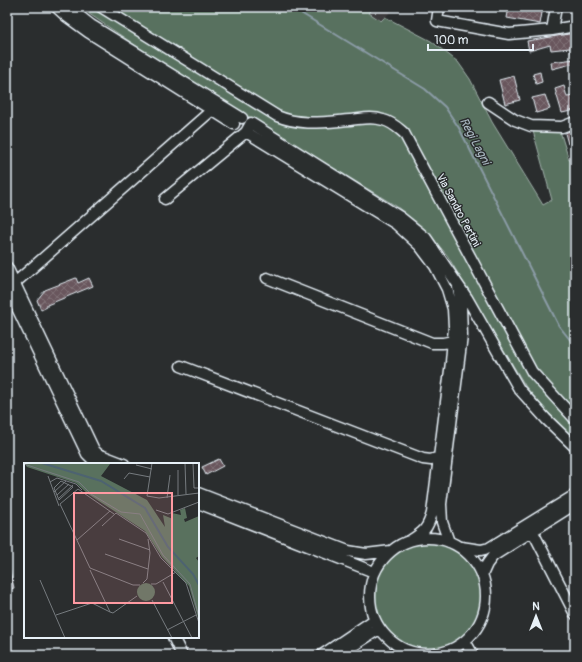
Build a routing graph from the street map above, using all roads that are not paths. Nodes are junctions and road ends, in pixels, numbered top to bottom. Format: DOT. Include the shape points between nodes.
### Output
graph roads {
  1 [pos="56,7"];
  2 [pos="68,7"];
  3 [pos="101,7"];
  4 [pos="439,7"];
  5 [pos="556,7"];
  6 [pos="575,26"];
  7 [pos="552,30"];
  8 [pos="488,102"];
  9 [pos="212,110"];
  10 [pos="575,122"];
  11 [pos="249,128"];
  12 [pos="165,199"];
  13 [pos="7,267"];
  14 [pos="267,278"];
  15 [pos="457,283"];
  16 [pos="10,286"];
  17 [pos="453,341"];
  18 [pos="181,366"];
  19 [pos="575,419"];
  20 [pos="575,447"];
  21 [pos="439,457"];
  22 [pos="96,463"];
  23 [pos="121,463"];
  24 [pos="199,493"];
  25 [pos="575,495"];
  26 [pos="199,503"];
  27 [pos="575,504"];
  28 [pos="533,532"];
  29 [pos="412,540"];
  30 [pos="449,542"];
  31 [pos="459,547"];
  32 [pos="391,551"];
  33 [pos="374,572"];
  34 [pos="482,575"];
  35 [pos="575,614"];
  36 [pos="377,625"];
  37 [pos="174,638"];
  38 [pos="461,648"];
  39 [pos="182,655"];
  40 [pos="322,655"];
  41 [pos="340,655"];
  42 [pos="473,655"];
  1 -- 9 [label="street" via="88,32"];
  2 -- 9 [label="street" via="91,25 238,121"];
  3 -- 19 [label="street, Via Sandro Pertini" via="265,110 290,121 319,123 370,118 395,125 404,133 532,372"];
  4 -- 7 [label="street" via="437,21 509,34"];
  5 -- 7 [label="street"];
  6 -- 7 [label="street"];
  8 -- 10 [label="street" via="515,120 531,126 562,127"];
  9 -- 16 [label="street"];
  11 -- 12 [label="street"];
  11 -- 15 [label="street" via="414,227 426,238"];
  11 -- 17 [label="street" via="396,224 420,246 447,288 453,309"];
  13 -- 16 [label="street"];
  14 -- 17 [label="street" via="432,343"];
  15 -- 20 [label="street" via="519,389"];
  15 -- 30 [label="street" via="462,336 441,504 442,522"];
  16 -- 22 [label="street" via="87,454"];
  16 -- 23 [label="street" via="94,450"];
  17 -- 21 [label="street"];
  18 -- 21 [label="street" via="423,459"];
  21 -- 29 [label="street" via="429,524"];
  24 -- 32 [label="street" via="348,552 366,554"];
  25 -- 31 [label="street" via="489,548 482,550"];
  26 -- 33 [label="street"];
  27 -- 28 [label="street"];
  28 -- 34 [label="street" via="493,556"];
  28 -- 35 [label="street"];
  29 -- 30 [label="street" via="430,538"];
  29 -- 32 [label="street"];
  30 -- 31 [label="street"];
  31 -- 34 [label="street" via="468,554"];
  32 -- 33 [label="street"];
  33 -- 36 [label="street" via="369,596 370,608"];
  34 -- 38 [label="street" via="486,589 486,604 482,618"];
  36 -- 38 [label="street" via="389,640 415,653 436,654"];
  36 -- 40 [label="street"];
  36 -- 41 [label="street"];
  37 -- 39 [label="street"];
  38 -- 42 [label="street"];
}
